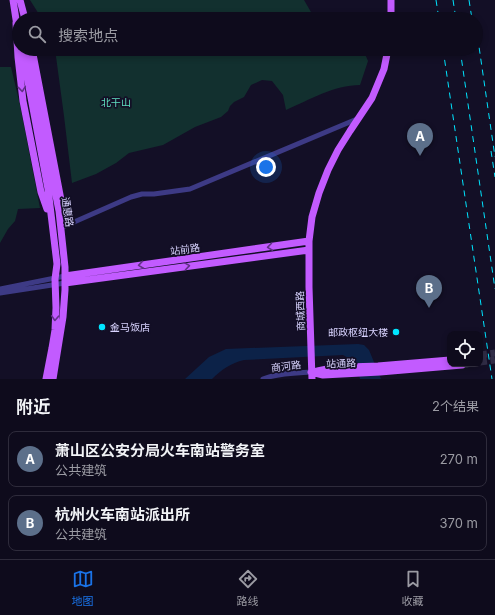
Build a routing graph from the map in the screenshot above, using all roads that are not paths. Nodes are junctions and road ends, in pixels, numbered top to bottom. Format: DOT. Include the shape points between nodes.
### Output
graph roads {
  1 [pos="13,0"];
  2 [pos="20,0"];
  3 [pos="391,0"];
  4 [pos="15,12"];
  5 [pos="23,12"];
  6 [pos="391,12"];
  7 [pos="18,56"];
  8 [pos="23,56"];
  9 [pos="28,56"];
  10 [pos="33,56"];
  11 [pos="387,56"];
  12 [pos="357,120"];
  13 [pos="65,226"];
  14 [pos="308,241"];
  15 [pos="59,244"];
  16 [pos="309,250"];
  17 [pos="65,280"];
  18 [pos="55,282"];
  19 [pos="0,289"];
  20 [pos="0,293"];
  21 [pos="447,360"];
  22 [pos="447,366"];
  23 [pos="379,369"];
  24 [pos="353,373"];
  25 [pos="312,376"];
  26 [pos="50,379"];
  27 [pos="263,379"];
  1 -- 4 [label="main road"];
  2 -- 5 [label="main road"];
  3 -- 6 [label="main road"];
  7 -- 15 [label="main road, one-way" via="23,101 41,192"];
  8 -- 15 [label="main road, 通惠路"];
  9 -- 15 [label="main road, 通惠路" via="59,212"];
  10 -- 13 [label="main road"];
  11 -- 12 [label="main road, 商城西路" via="372,98"];
  12 -- 13 [label="street" via="190,189 131,197"];
  12 -- 14 [label="main road, 商城西路" via="338,150 321,187"];
  13 -- 15 [label="main road"];
  14 -- 16 [label="main road, 商城西路"];
  14 -- 17 [label="main road, 站前路, one-way"];
  15 -- 17 [label="main road, 通惠路" via="65,267"];
  15 -- 18 [label="main road, 通惠路"];
  17 -- 16 [label="main road, one-way"];
  16 -- 25 [label="main road, 商城西路"];
  17 -- 18 [label="street"];
  17 -- 26 [label="main road, 通惠路" via="58,350"];
  18 -- 19 [label="street"];
  18 -- 20 [label="street"];
  18 -- 26 [label="main road, 通惠路, one-way" via="56,308"];
  21 -- 23 [label="main road, 站通路"];
  22 -- 23 [label="main road, 站通路"];
  23 -- 24 [label="main road, 站通路"];
  24 -- 25 [label="main road, 站通路"];
  25 -- 27 [label="street, 商河路" via="290,374"];
}
